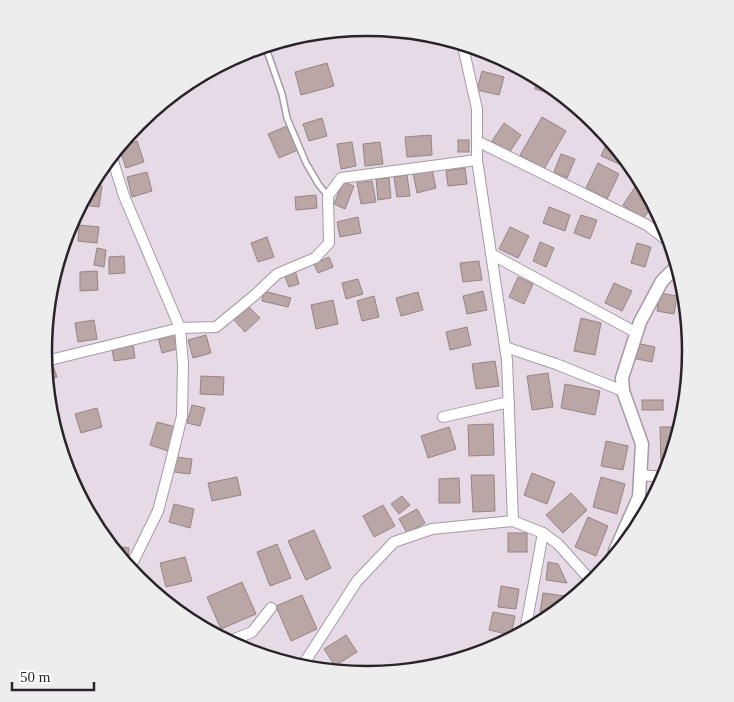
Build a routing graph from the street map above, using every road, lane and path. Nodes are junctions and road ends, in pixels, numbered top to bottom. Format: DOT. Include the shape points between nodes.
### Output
graph roads {
  1 [pos="464,52"];
  2 [pos="268,53"];
  3 [pos="476,141"];
  4 [pos="477,160"];
  5 [pos="114,164"];
  6 [pos="328,196"];
  7 [pos="659,234"];
  8 [pos="491,254"];
  9 [pos="671,272"];
  10 [pos="180,328"];
  11 [pos="636,333"];
  12 [pos="505,347"];
  13 [pos="52,359"];
  14 [pos="623,391"];
  15 [pos="508,402"];
  16 [pos="443,417"];
  17 [pos="640,476"];
  18 [pos="655,477"];
  19 [pos="513,521"];
  20 [pos="543,533"];
  21 [pos="621,537"];
  22 [pos="133,562"];
  23 [pos="587,577"];
  24 [pos="271,608"];
  25 [pos="527,622"];
  26 [pos="238,638"];
  27 [pos="306,660"];
  1 -- 3 [label="street" via="476,109"];
  2 -- 6 [label="lane" via="287,118 306,164"];
  3 -- 4 [label="street"];
  3 -- 7 [label="street" via="647,225"];
  4 -- 6 [label="street" via="340,178"];
  4 -- 8 [label="street"];
  5 -- 10 [label="street" via="124,196"];
  6 -- 10 [label="street" via="329,243 315,258 277,274 216,327"];
  8 -- 11 [label="street"];
  8 -- 12 [label="street"];
  9 -- 11 [label="street" via="662,281"];
  10 -- 13 [label="street"];
  10 -- 22 [label="street" via="182,416 158,511"];
  11 -- 14 [label="street" via="622,378"];
  12 -- 14 [label="street"];
  12 -- 15 [label="street"];
  14 -- 17 [label="street" via="642,444"];
  15 -- 16 [label="street"];
  15 -- 19 [label="street"];
  17 -- 18 [label="street"];
  17 -- 21 [label="street" via="639,497"];
  19 -- 20 [label="street"];
  19 -- 27 [label="street" via="432,529 394,542 357,581"];
  20 -- 23 [label="street" via="558,544"];
  20 -- 25 [label="street"];
  24 -- 26 [label="street" via="252,632"];
}
